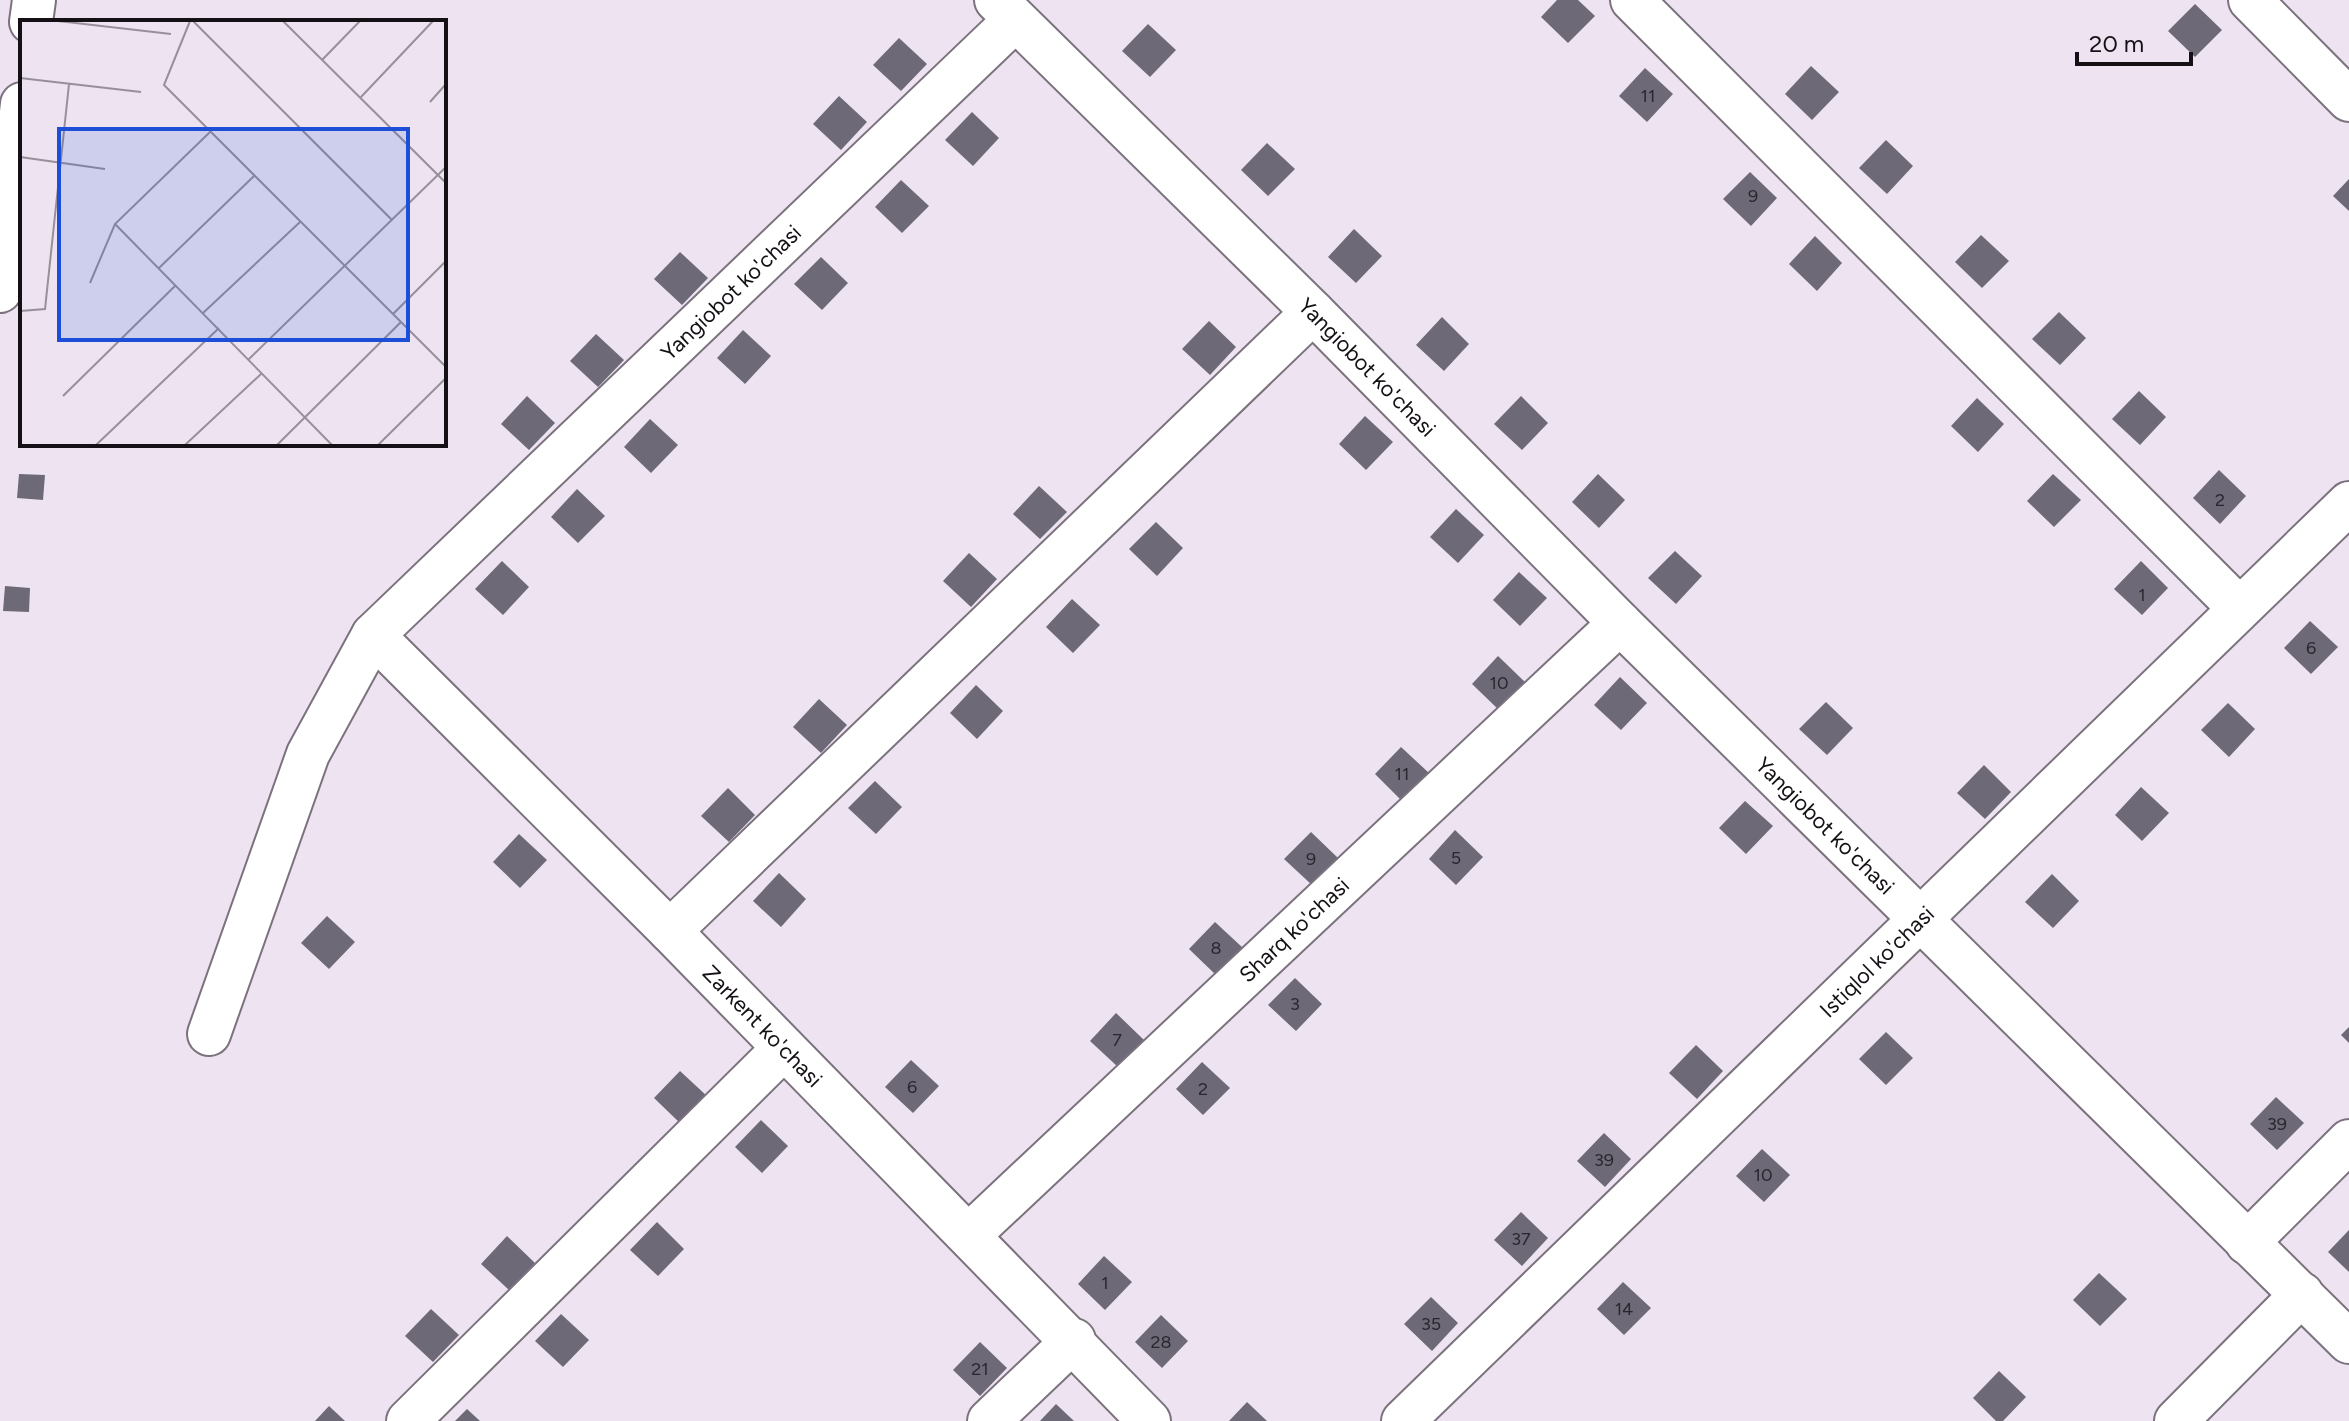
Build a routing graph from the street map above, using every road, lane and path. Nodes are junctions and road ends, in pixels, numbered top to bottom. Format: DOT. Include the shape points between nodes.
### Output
graph roads {
  1 [pos="34,0"];
  2 [pos="1632,0"];
  3 [pos="2250,0"];
  4 [pos="1006,10"];
  5 [pos="31,20"];
  6 [pos="2349,100"];
  7 [pos="20,124"];
  8 [pos="10,223"];
  9 [pos="0,291"];
  10 [pos="1313,312"];
  11 [pos="2349,503"];
  12 [pos="2239,608"];
  13 [pos="1620,623"];
  14 [pos="373,635"];
  15 [pos="1923,918"];
  16 [pos="670,931"];
  17 [pos="209,1034"];
  18 [pos="784,1048"];
  19 [pos="2349,1141"];
  20 [pos="969,1235"];
  21 [pos="2247,1243"];
  22 [pos="2302,1294"];
  23 [pos="1074,1340"];
  24 [pos="2349,1342"];
  25 [pos="408,1421"];
  26 [pos="989,1421"];
  27 [pos="1149,1421"];
  28 [pos="1403,1421"];
  29 [pos="2176,1421"];
  1 -- 5 [label="street"];
  2 -- 12 [label="street"];
  3 -- 6 [label="street"];
  4 -- 10 [label="street, Yangiobot ko'chasi"];
  4 -- 14 [label="street, Yangiobot ko'chasi"];
  7 -- 8 [label="street"];
  8 -- 9 [label="street"];
  10 -- 13 [label="street, Yangiobot ko'chasi"];
  10 -- 16 [label="street"];
  11 -- 12 [label="street, Istiqlol ko'chasi"];
  12 -- 15 [label="street, Istiqlol ko'chasi"];
  13 -- 15 [label="street, Yangiobot ko'chasi"];
  13 -- 20 [label="street, Sharq ko'chasi"];
  14 -- 16 [label="street, Zarkent ko'chasi"];
  14 -- 17 [label="street, Yangiobot ko'chasi" via="308,754"];
  15 -- 21 [label="street, Yangiobot ko'chasi"];
  15 -- 28 [label="street, Istiqlol ko'chasi"];
  16 -- 18 [label="street, Zarkent ko'chasi"];
  18 -- 20 [label="street, Zarkent ko'chasi"];
  18 -- 25 [label="street"];
  19 -- 21 [label="street"];
  20 -- 23 [label="street, Zarkent ko'chasi"];
  21 -- 22 [label="street, Yangiobot ko'chasi"];
  22 -- 24 [label="street, Yangiobot ko'chasi"];
  22 -- 29 [label="street"];
  23 -- 26 [label="street"];
  23 -- 27 [label="street, Zarkent ko'chasi"];
}
